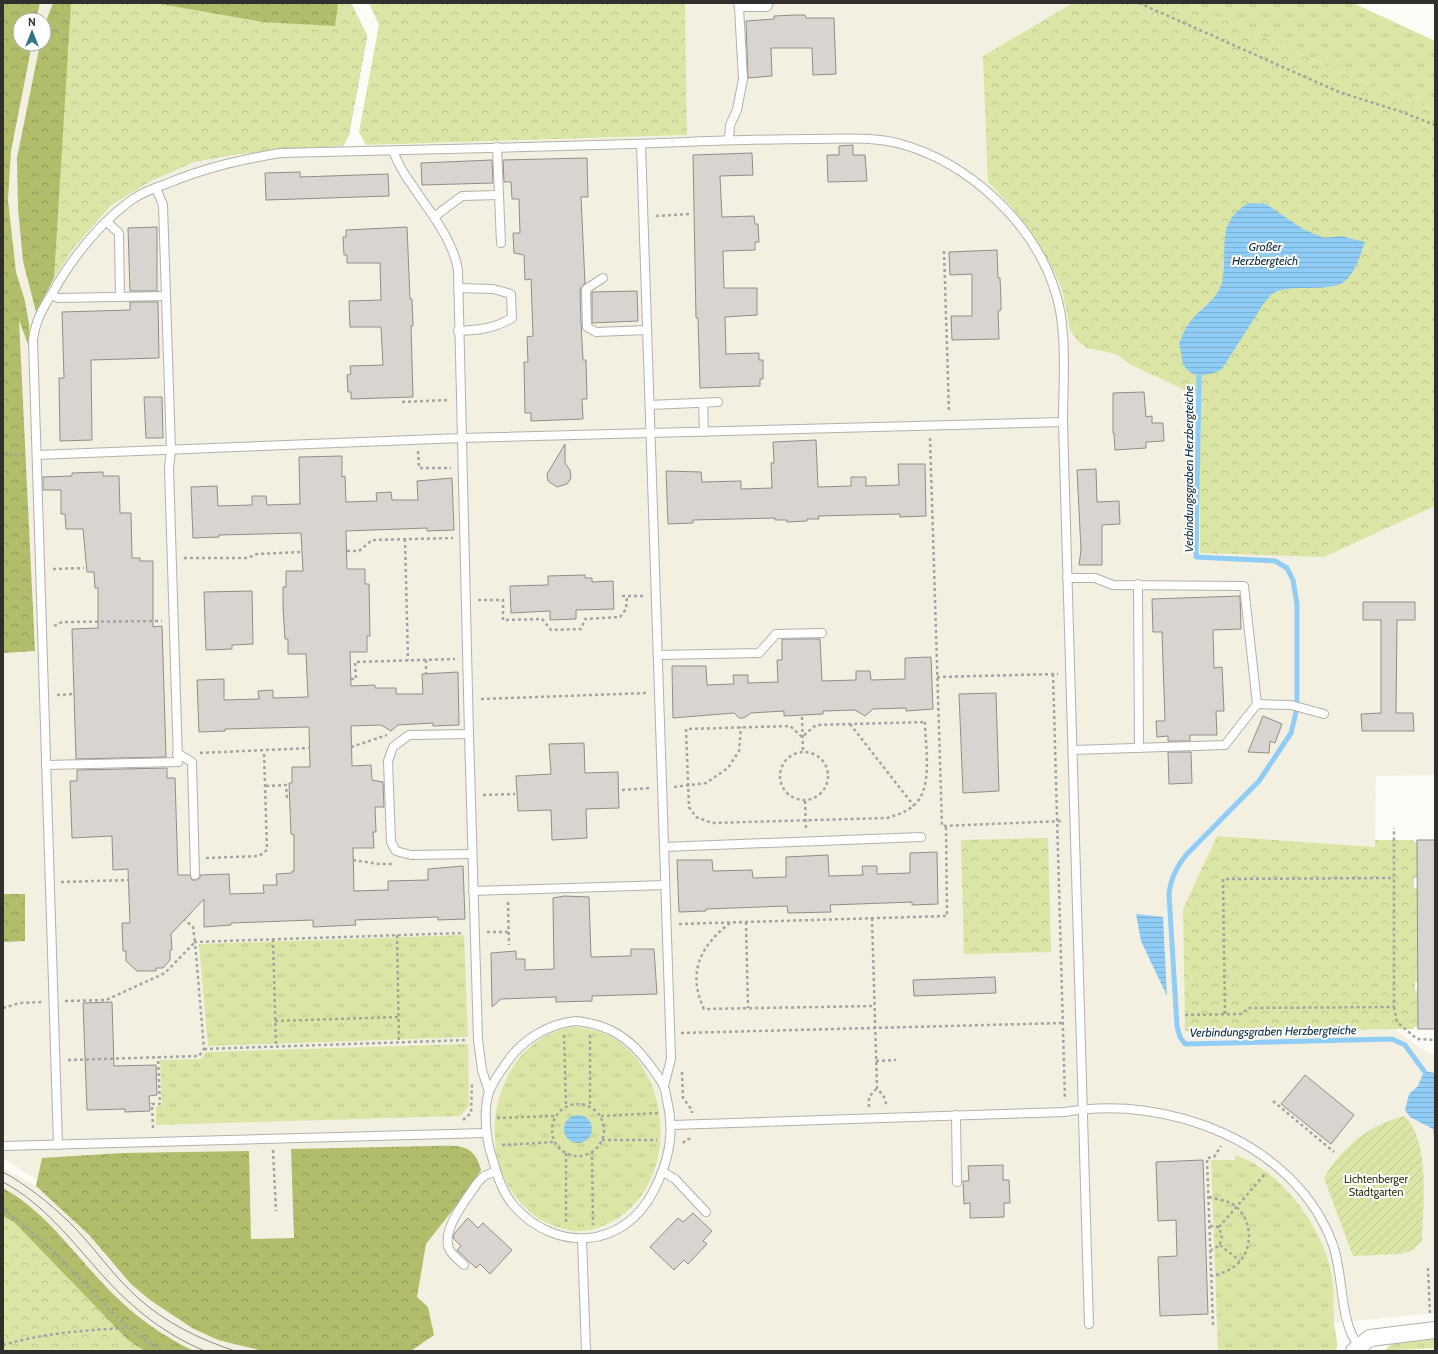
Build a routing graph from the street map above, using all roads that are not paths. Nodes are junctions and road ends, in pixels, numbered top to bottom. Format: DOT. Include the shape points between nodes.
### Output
graph roads {
  1 [pos="769,3"];
  2 [pos="738,5"];
  3 [pos="730,140"];
  4 [pos="641,144"];
  5 [pos="497,147"];
  6 [pos="393,150"];
  7 [pos="156,188"];
  8 [pos="499,195"];
  9 [pos="434,217"];
  10 [pos="107,222"];
  11 [pos="501,243"];
  12 [pos="603,278"];
  13 [pos="458,288"];
  14 [pos="52,295"];
  15 [pos="166,296"];
  16 [pos="120,297"];
  17 [pos="647,330"];
  18 [pos="458,331"];
  19 [pos="718,402"];
  20 [pos="703,403"];
  21 [pos="650,405"];
  22 [pos="1063,422"];
  23 [pos="704,432"];
  24 [pos="651,434"];
  25 [pos="462,438"];
  26 [pos="171,450"];
  27 [pos="37,455"];
  28 [pos="1067,578"];
  29 [pos="1138,584"];
  30 [pos="822,633"];
  31 [pos="658,656"];
  32 [pos="1257,704"];
  33 [pos="1324,714"];
  34 [pos="469,734"];
  35 [pos="1139,748"];
  36 [pos="1073,750"];
  37 [pos="177,753"];
  38 [pos="46,765"];
  39 [pos="921,837"];
  40 [pos="664,848"];
  41 [pos="472,854"];
  42 [pos="195,875"];
  43 [pos="665,885"];
  44 [pos="474,891"];
  45 [pos="664,1086"];
  46 [pos="489,1092"];
  47 [pos="1084,1109"];
  48 [pos="956,1115"];
  49 [pos="672,1125"];
  50 [pos="486,1133"];
  51 [pos="58,1145"];
  52 [pos="3,1146"];
  53 [pos="496,1171"];
  54 [pos="664,1172"];
  55 [pos="958,1182"];
  56 [pos="706,1212"];
  57 [pos="582,1239"];
  58 [pos="464,1265"];
  59 [pos="1089,1324"];
  60 [pos="1433,1324"];
  61 [pos="1357,1348"];
  62 [pos="586,1351"];
  1 -- 2 [label="lane" via="767,6"];
  2 -- 3 [label="lane" via="742,79 737,110 730,125"];
  3 -- 4 [label="lane"];
  3 -- 22 [label="lane" via="870,138 902,144 940,161 986,189 1008,210 1024,232 1055,290 1060,309 1063,357"];
  4 -- 5 [label="lane"];
  4 -- 17 [label="lane"];
  5 -- 6 [label="lane"];
  5 -- 8 [label="lane"];
  6 -- 7 [label="lane" via="280,153 199,170"];
  6 -- 9 [label="lane" via="396,161"];
  7 -- 10 [label="lane" via="131,200"];
  7 -- 15 [label="lane" via="163,205"];
  8 -- 9 [label="lane" via="462,196"];
  8 -- 11 [label="lane"];
  9 -- 13 [label="lane" via="456,256"];
  10 -- 14 [label="lane" via="95,233 65,272"];
  10 -- 16 [label="lane" via="119,233"];
  12 -- 17 [label="lane" via="586,289 587,327 596,332"];
  13 -- 18 [label="lane"];
  13 -- 18 [label="lane" via="493,289 511,294 512,318 498,326"];
  14 -- 16 [label="lane" via="58,298"];
  14 -- 27 [label="lane" via="35,324 33,340"];
  15 -- 16 [label="lane"];
  15 -- 26 [label="lane"];
  17 -- 21 [label="lane"];
  18 -- 25 [label="lane"];
  19 -- 20 [label="lane"];
  20 -- 21 [label="lane"];
  20 -- 23 [label="lane"];
  21 -- 24 [label="lane"];
  22 -- 23 [label="lane"];
  22 -- 28 [label="lane"];
  23 -- 24 [label="lane"];
  24 -- 25 [label="lane"];
  24 -- 31 [label="lane"];
  25 -- 26 [label="lane"];
  25 -- 34 [label="lane"];
  26 -- 27 [label="lane"];
  26 -- 37 [label="lane" via="169,468 172,621"];
  27 -- 38 [label="lane"];
  28 -- 29 [label="lane" via="1095,578 1113,585"];
  28 -- 36 [label="lane"];
  29 -- 32 [label="lane" via="1244,586"];
  29 -- 35 [label="lane"];
  30 -- 31 [label="lane" via="776,634 759,653"];
  31 -- 40 [label="lane"];
  32 -- 33 [label="lane" via="1291,705"];
  32 -- 35 [label="lane" via="1225,745"];
  34 -- 41 [label="lane"];
  34 -- 41 [label="lane" via="409,735 393,747 388,769 391,842 396,851 411,855"];
  35 -- 36 [label="lane"];
  36 -- 47 [label="lane"];
  37 -- 38 [label="lane" via="178,762"];
  37 -- 42 [label="lane" via="192,762"];
  38 -- 51 [label="lane"];
  39 -- 40 [label="lane"];
  40 -- 43 [label="lane"];
  41 -- 44 [label="lane"];
  43 -- 44 [label="lane"];
  43 -- 45 [label="lane" via="671,1059"];
  44 -- 46 [label="lane" via="478,1040 482,1070"];
  45 -- 46 [label="lane" via="632,1045 617,1033 590,1022 564,1022 542,1031 524,1043 507,1062"];
  45 -- 49 [label="lane"];
  46 -- 50 [label="lane"];
  47 -- 48 [label="lane" via="1065,1112"];
  47 -- 59 [label="lane"];
  47 -- 61 [label="lane" via="1128,1108 1179,1117 1228,1134 1274,1164 1292,1180 1320,1214 1333,1246 1340,1272 1347,1322"];
  48 -- 49 [label="lane"];
  48 -- 55 [label="lane"];
  49 -- 54 [label="lane"];
  50 -- 51 [label="lane"];
  50 -- 53 [label="lane"];
  51 -- 52 [label="lane"];
  53 -- 57 [label="lane" via="501,1188 514,1206 534,1224 549,1232"];
  53 -- 58 [label="lane" via="478,1182 451,1224 446,1238 450,1250"];
  54 -- 56 [label="lane" via="675,1179"];
  54 -- 57 [label="lane" via="638,1215 619,1229 594,1238"];
  57 -- 62 [label="lane"];
  60 -- 61 [label="street" via="1370,1338"];
}
